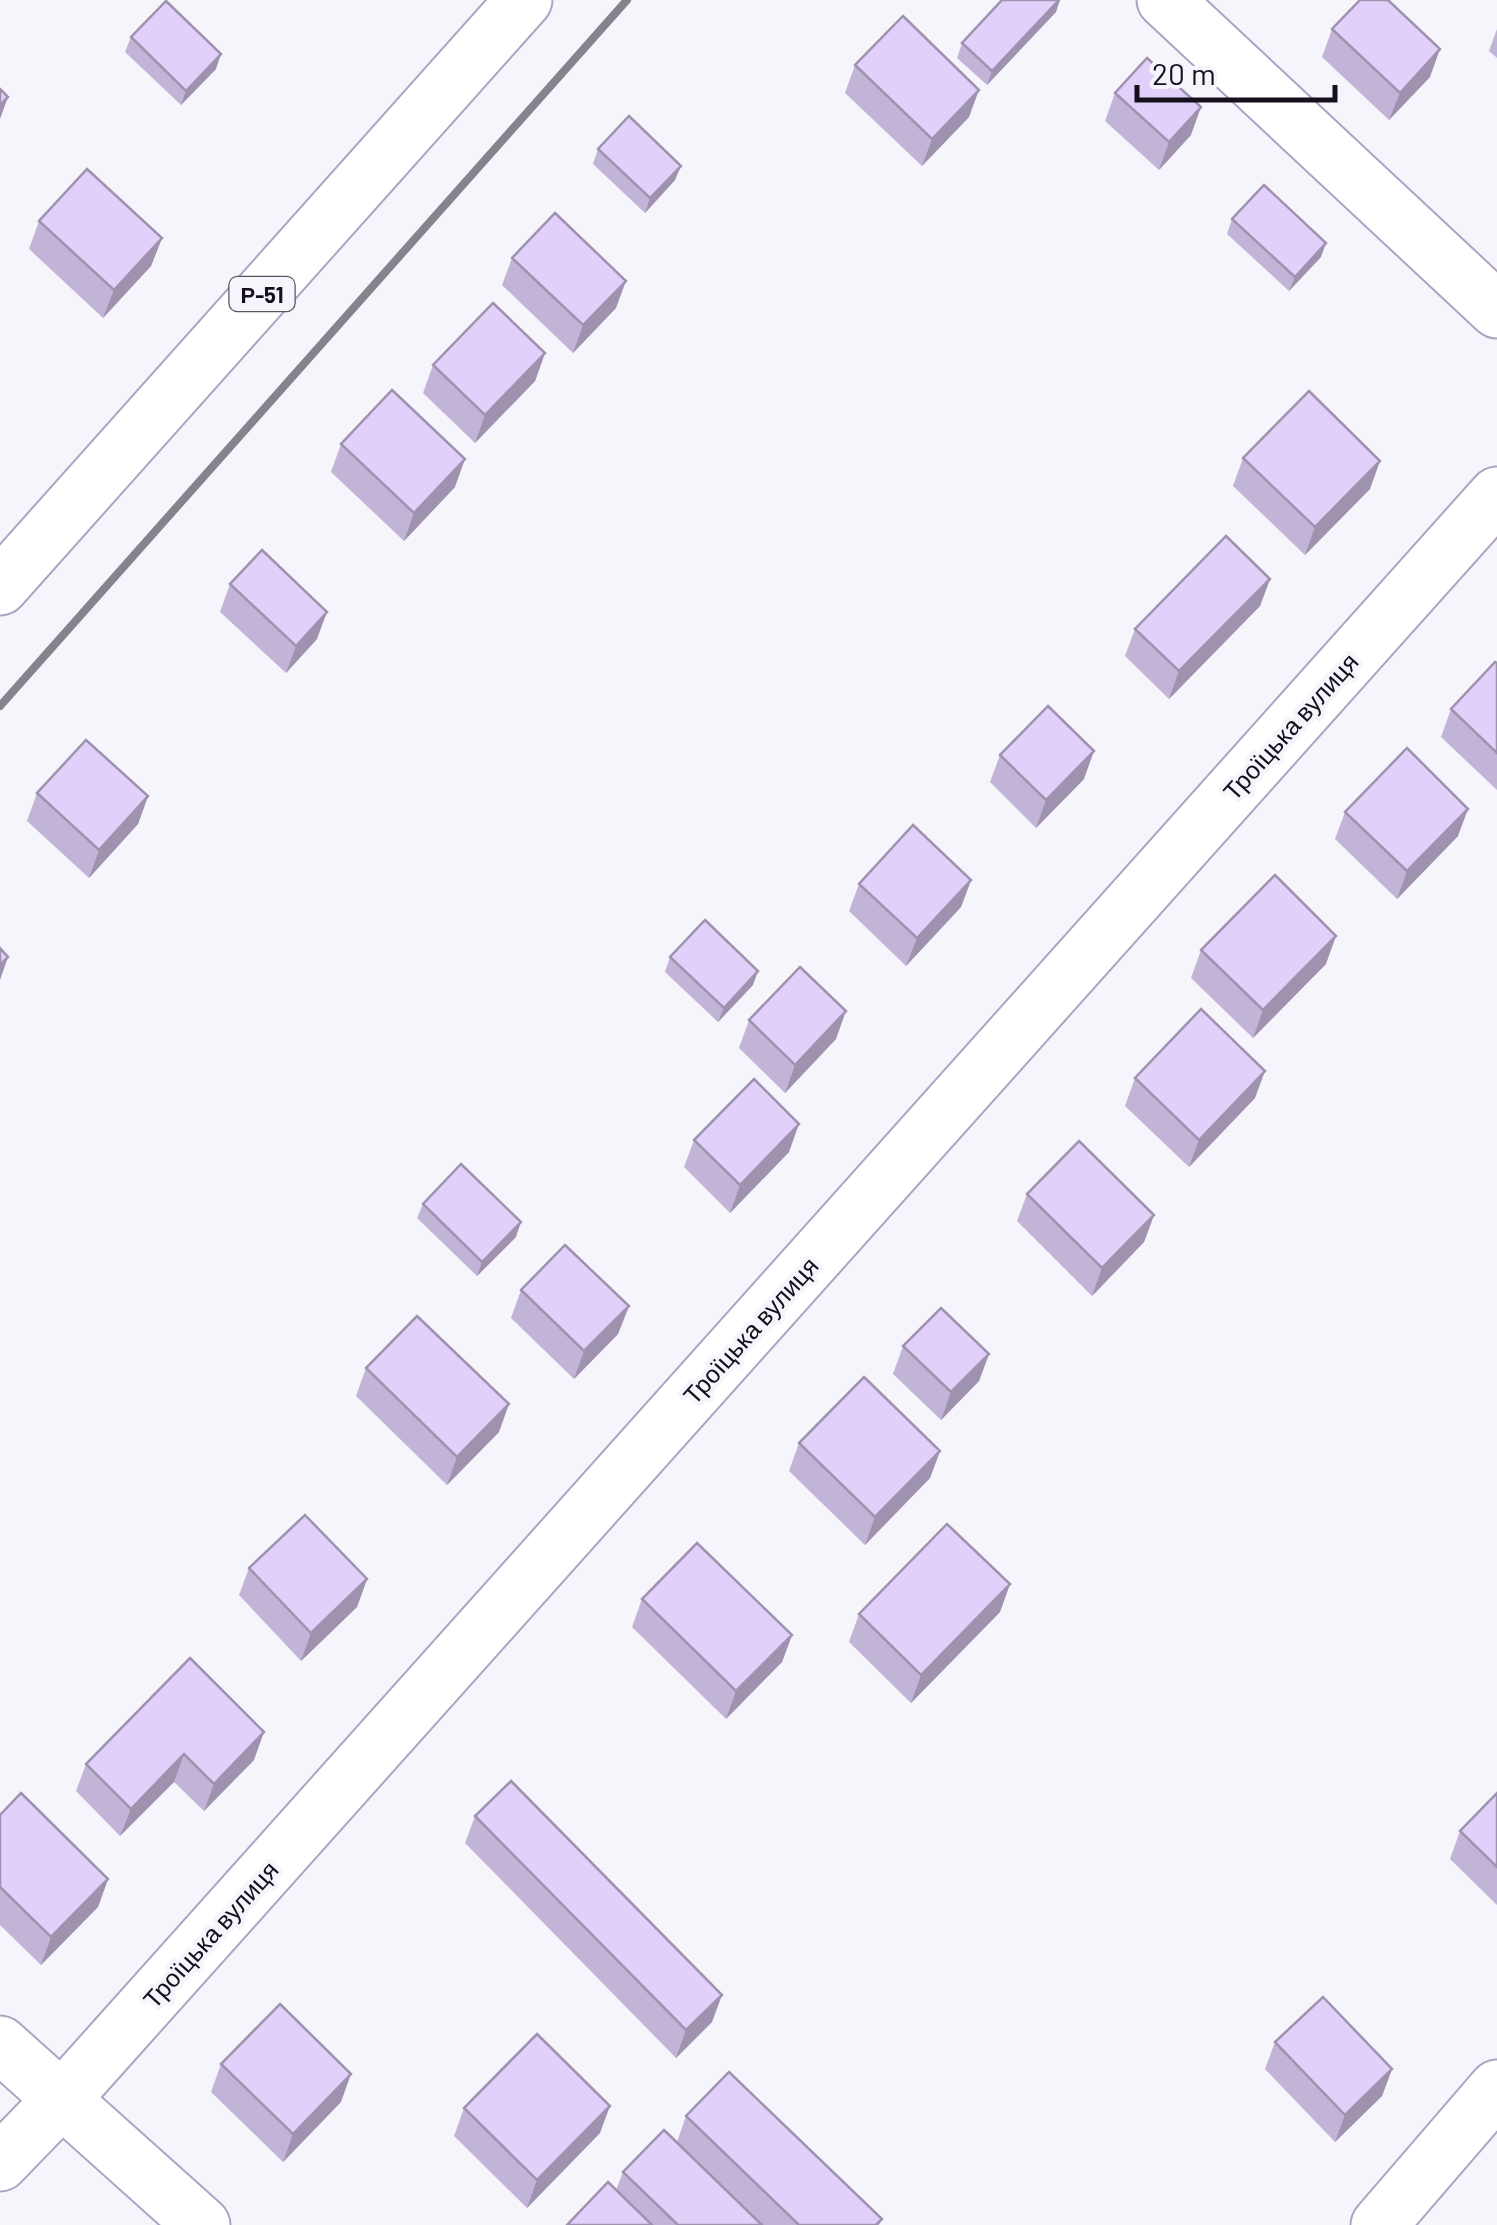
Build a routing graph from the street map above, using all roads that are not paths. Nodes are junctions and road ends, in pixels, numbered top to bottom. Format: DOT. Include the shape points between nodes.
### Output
graph roads {
  1 [pos="524,0"];
  2 [pos="1166,0"];
  3 [pos="1497,310"];
  4 [pos="1497,495"];
  5 [pos="0,588"];
  6 [pos="0,2044"];
  7 [pos="1497,2088"];
  8 [pos="62,2099"];
  9 [pos="0,2163"];
  10 [pos="202,2225"];
  11 [pos="1380,2225"];
  1 -- 5 [label="street, Р-51"];
  2 -- 3 [label="street"];
  4 -- 8 [label="street, Троїцька вулиця"];
  6 -- 8 [label="street"];
  7 -- 11 [label="street"];
  8 -- 9 [label="street, Троїцька вулиця"];
  8 -- 10 [label="street"];
}
